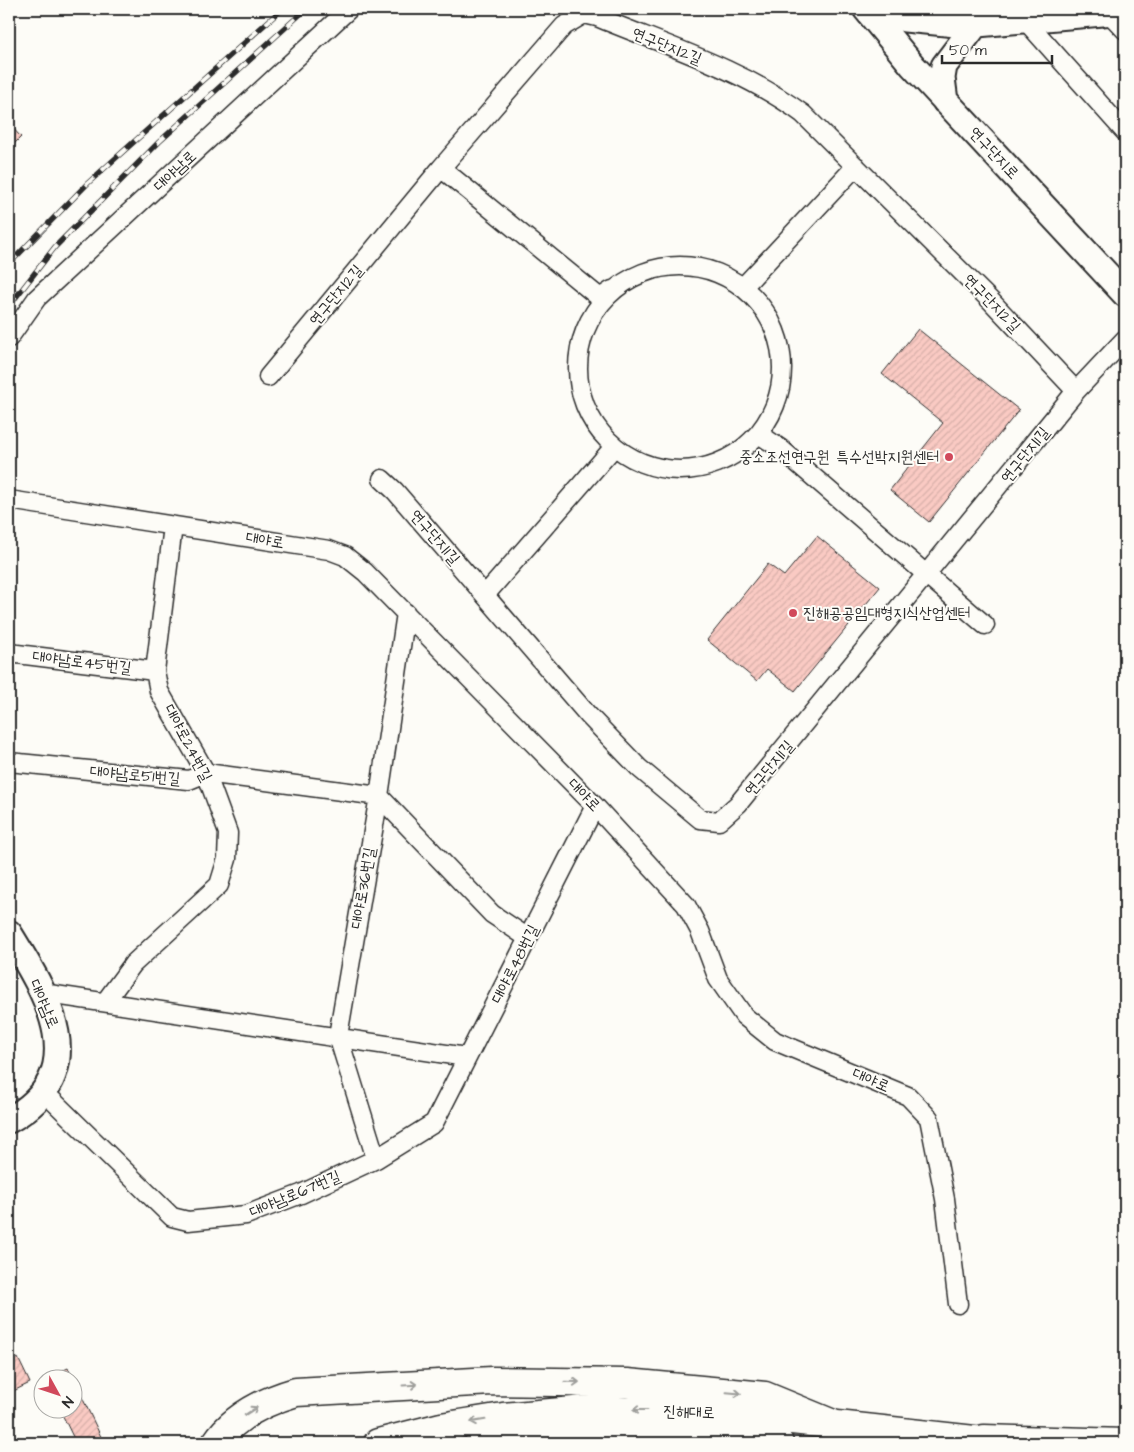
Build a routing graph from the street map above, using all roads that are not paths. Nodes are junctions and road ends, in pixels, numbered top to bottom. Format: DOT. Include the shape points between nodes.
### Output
graph roads {
  1 [pos="349,9"];
  2 [pos="866,9"];
  3 [pos="878,9"];
  4 [pos="1117,11"];
  5 [pos="1025,20"];
  6 [pos="976,24"];
  7 [pos="1125,30"];
  8 [pos="945,100"];
  9 [pos="1125,132"];
  10 [pos="856,166"];
  11 [pos="441,168"];
  12 [pos="744,286"];
  13 [pos="612,290"];
  14 [pos="1125,294"];
  15 [pos="9,338"];
  16 [pos="1125,339"];
  17 [pos="268,377"];
  18 [pos="1076,391"];
  19 [pos="759,434"];
  20 [pos="614,447"];
  21 [pos="382,479"];
  22 [pos="9,500"];
  23 [pos="173,526"];
  24 [pos="929,574"];
  25 [pos="485,595"];
  26 [pos="406,613"];
  27 [pos="985,625"];
  28 [pos="9,653"];
  29 [pos="155,671"];
  30 [pos="9,762"];
  31 [pos="206,774"];
  32 [pos="379,796"];
  33 [pos="595,806"];
  34 [pos="9,933"];
  35 [pos="528,938"];
  36 [pos="42,993"];
  37 [pos="105,1002"];
  38 [pos="338,1036"];
  39 [pos="466,1057"];
  40 [pos="44,1092"];
  41 [pos="9,1120"];
  42 [pos="434,1123"];
  43 [pos="376,1159"];
  44 [pos="958,1304"];
  45 [pos="838,1426"];
  46 [pos="714,1437"];
  47 [pos="963,1439"];
  48 [pos="1125,1442"];
  49 [pos="216,1443"];
  50 [pos="378,1443"];
  51 [pos="479,1443"];
  52 [pos="637,1443"];
  53 [pos="779,1443"];
  54 [pos="1002,1443"];
  1 -- 15 [label="street, 대야남로" via="38,298"];
  2 -- 8 [label="street, 연구단지로"];
  3 -- 6 [label="street" via="905,19"];
  4 -- 5 [label="street"];
  4 -- 7 [label="street"];
  5 -- 6 [label="street"];
  5 -- 9 [label="street"];
  6 -- 8 [label="street" via="944,66"];
  8 -- 14 [label="street, 연구단지로"];
  10 -- 11 [label="street, 연구단지2길" via="803,114 748,79 584,14 564,26"];
  10 -- 12 [label="street"];
  10 -- 18 [label="street, 연구단지2길"];
  11 -- 13 [label="street" via="600,298"];
  11 -- 17 [label="street, 연구단지2길"];
  12 -- 13 [label="street" via="720,272 682,265 663,266 636,274"];
  12 -- 19 [label="street" via="767,310 780,340 784,373 776,406"];
  13 -- 20 [label="street" via="593,313 581,340 577,369 582,398 594,425"];
  16 -- 18 [label="street, 연구단지1길"];
  18 -- 24 [label="street, 연구단지1길"];
  19 -- 20 [label="street" via="735,455 705,468 673,471 642,464"];
  19 -- 24 [label="street"];
  20 -- 25 [label="street"];
  21 -- 25 [label="street, 연구단지1길"];
  22 -- 23 [label="street, 대야로"];
  23 -- 26 [label="street, 대야로" via="338,553 365,572"];
  23 -- 29 [label="street, 대야로24번길"];
  24 -- 25 [label="street, 연구단지1길" via="738,804 719,821 700,819 639,768 588,715"];
  24 -- 27 [label="street"];
  26 -- 32 [label="street, 대야로36번길"];
  26 -- 33 [label="street, 대야로"];
  28 -- 29 [label="street, 대야남로45번길"];
  29 -- 31 [label="street, 대야로24번길" via="159,691"];
  30 -- 31 [label="street, 대야남로51번길" via="189,780"];
  31 -- 32 [label="street, 대야남로51번길"];
  31 -- 37 [label="street, 대야로24번길" via="228,833 227,860 219,885 133,964"];
  32 -- 35 [label="street" via="492,914"];
  32 -- 38 [label="street, 대야로36번길"];
  33 -- 35 [label="street, 대야로48번길"];
  33 -- 44 [label="street, 대야로" via="686,905 700,931 718,979 744,1016 775,1041 908,1096 929,1118 945,1199"];
  34 -- 36 [label="street, 대야남로"];
  35 -- 39 [label="street, 대야로48번길"];
  36 -- 37 [label="street"];
  36 -- 40 [label="street, 대야남로" via="57,1033 59,1058"];
  37 -- 38 [label="street"];
  38 -- 39 [label="street"];
  38 -- 43 [label="street, 대야로36번길"];
  39 -- 42 [label="street, 대야로48번길"];
  40 -- 41 [label="street, 대야남로"];
  40 -- 43 [label="street, 대야남로67번길" via="172,1217 188,1221 246,1215"];
  42 -- 43 [label="street, 대야남로67번길"];
  45 -- 47 [label="main road, 진해대로"];
  49 -- 45 [label="main road, one-way" via="228,1428 253,1410 296,1392 492,1381 627,1383 766,1396"];
  45 -- 50 [label="main road, 진해대로, one-way" via="746,1414 586,1410 503,1417 441,1427"];
  46 -- 51 [label="main road, 진해대로" via="587,1434"];
  46 -- 52 [label="main road"];
  46 -- 53 [label="main road, 진해대로"];
  47 -- 48 [label="main road"];
  47 -- 54 [label="main road, 진해대로"];
}
